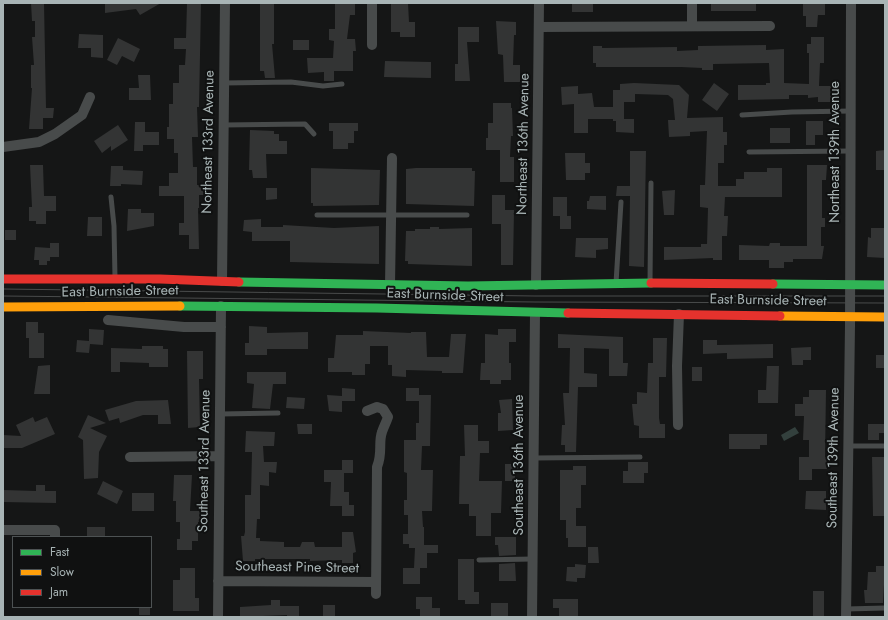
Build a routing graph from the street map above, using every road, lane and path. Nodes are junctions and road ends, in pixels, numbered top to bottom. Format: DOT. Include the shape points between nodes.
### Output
graph roads {
  1 [pos="225,3"];
  2 [pos="372,3"];
  3 [pos="539,3"];
  4 [pos="692,3"];
  5 [pos="851,3"];
  6 [pos="692,26"];
  7 [pos="770,26"];
  8 [pos="539,27"];
  9 [pos="372,45"];
  10 [pos="224,83"];
  11 [pos="342,84"];
  12 [pos="90,97"];
  13 [pos="851,111"];
  14 [pos="742,115"];
  15 [pos="223,125"];
  16 [pos="314,134"];
  17 [pos="3,147"];
  18 [pos="850,151"];
  19 [pos="749,152"];
  20 [pos="392,158"];
  21 [pos="652,183"];
  22 [pos="111,197"];
  23 [pos="621,202"];
  24 [pos="317,215"];
  25 [pos="391,215"];
  26 [pos="467,216"];
  27 [pos="115,279"];
  28 [pos="3,280"];
  29 [pos="222,282"];
  30 [pos="650,283"];
  31 [pos="616,284"];
  32 [pos="390,285"];
  33 [pos="536,285"];
  34 [pos="850,285"];
  35 [pos="885,285"];
  36 [pos="850,300"];
  37 [pos="221,306"];
  38 [pos="3,308"];
  39 [pos="535,313"];
  40 [pos="679,314"];
  41 [pos="850,316"];
  42 [pos="885,317"];
  43 [pos="108,320"];
  44 [pos="221,327"];
  45 [pos="367,411"];
  46 [pos="278,413"];
  47 [pos="220,414"];
  48 [pos="678,426"];
  49 [pos="848,446"];
  50 [pos="885,446"];
  51 [pos="219,456"];
  52 [pos="130,457"];
  53 [pos="640,457"];
  54 [pos="534,458"];
  55 [pos="3,530"];
  56 [pos="55,533"];
  57 [pos="533,559"];
  58 [pos="479,560"];
  59 [pos="218,581"];
  60 [pos="376,582"];
  61 [pos="376,594"];
  62 [pos="885,608"];
  63 [pos="846,613"];
  64 [pos="218,617"];
  65 [pos="532,617"];
  1 -- 10 [label="street, Northeast 133rd Avenue"];
  2 -- 9 [label="street"];
  3 -- 8 [label="street, Northeast 136th Avenue"];
  4 -- 6 [label="street"];
  5 -- 13 [label="street, Northeast 139th Avenue"];
  6 -- 7 [label="street"];
  6 -- 8 [label="street"];
  8 -- 33 [label="street, Northeast 136th Avenue"];
  10 -- 11 [label="lane" via="291,82 323,86"];
  10 -- 15 [label="street, Northeast 133rd Avenue"];
  12 -- 17 [label="street" via="82,115 55,134 39,142"];
  13 -- 14 [label="lane"];
  13 -- 18 [label="street, Northeast 139th Avenue"];
  15 -- 16 [label="lane" via="305,124"];
  15 -- 29 [label="street, Northeast 133rd Avenue"];
  18 -- 19 [label="lane"];
  18 -- 34 [label="street, Northeast 139th Avenue"];
  20 -- 25 [label="street"];
  21 -- 30 [label="lane"];
  22 -- 27 [label="lane"];
  23 -- 31 [label="lane"];
  24 -- 25 [label="lane"];
  25 -- 26 [label="lane"];
  25 -- 32 [label="street"];
  27 -- 28 [label="street, East Burnside Street"];
  27 -- 29 [label="street, East Burnside Street"];
  29 -- 32 [label="street, East Burnside Street"];
  30 -- 31 [label="street, East Burnside Street"];
  30 -- 34 [label="street, East Burnside Street"];
  31 -- 33 [label="street, East Burnside Street"];
  32 -- 33 [label="street, East Burnside Street"];
  34 -- 35 [label="street, East Burnside Street"];
  34 -- 36 [label="street, Northeast 139th Avenue"];
  36 -- 41 [label="street, Southeast 139th Avenue"];
  37 -- 38 [label="street, East Burnside Street"];
  37 -- 39 [label="street, East Burnside Street"];
  37 -- 44 [label="street, Southeast 133rd Avenue"];
  39 -- 40 [label="street, East Burnside Street"];
  39 -- 54 [label="street, Southeast 136th Avenue"];
  40 -- 41 [label="street, East Burnside Street"];
  40 -- 48 [label="street"];
  41 -- 42 [label="street, East Burnside Street"];
  41 -- 49 [label="street, Southeast 139th Avenue"];
  43 -- 44 [label="street" via="184,327"];
  44 -- 47 [label="street, Southeast 133rd Avenue"];
  45 -- 60 [label="street" via="377,407 383,409 388,417 382,432 381,458 376,467"];
  46 -- 47 [label="lane"];
  47 -- 51 [label="street, Southeast 133rd Avenue"];
  49 -- 50 [label="lane"];
  49 -- 63 [label="street, Southeast 139th Avenue"];
  51 -- 52 [label="street"];
  51 -- 59 [label="street, Southeast 133rd Avenue"];
  53 -- 54 [label="lane"];
  54 -- 57 [label="street, Southeast 136th Avenue"];
  55 -- 56 [label="street"];
  57 -- 58 [label="lane"];
  57 -- 65 [label="street, Southeast 136th Avenue"];
  59 -- 60 [label="street, Southeast Pine Street"];
  59 -- 64 [label="street, Southeast 133rd Avenue"];
  60 -- 61 [label="street"];
  62 -- 63 [label="lane"];
}
